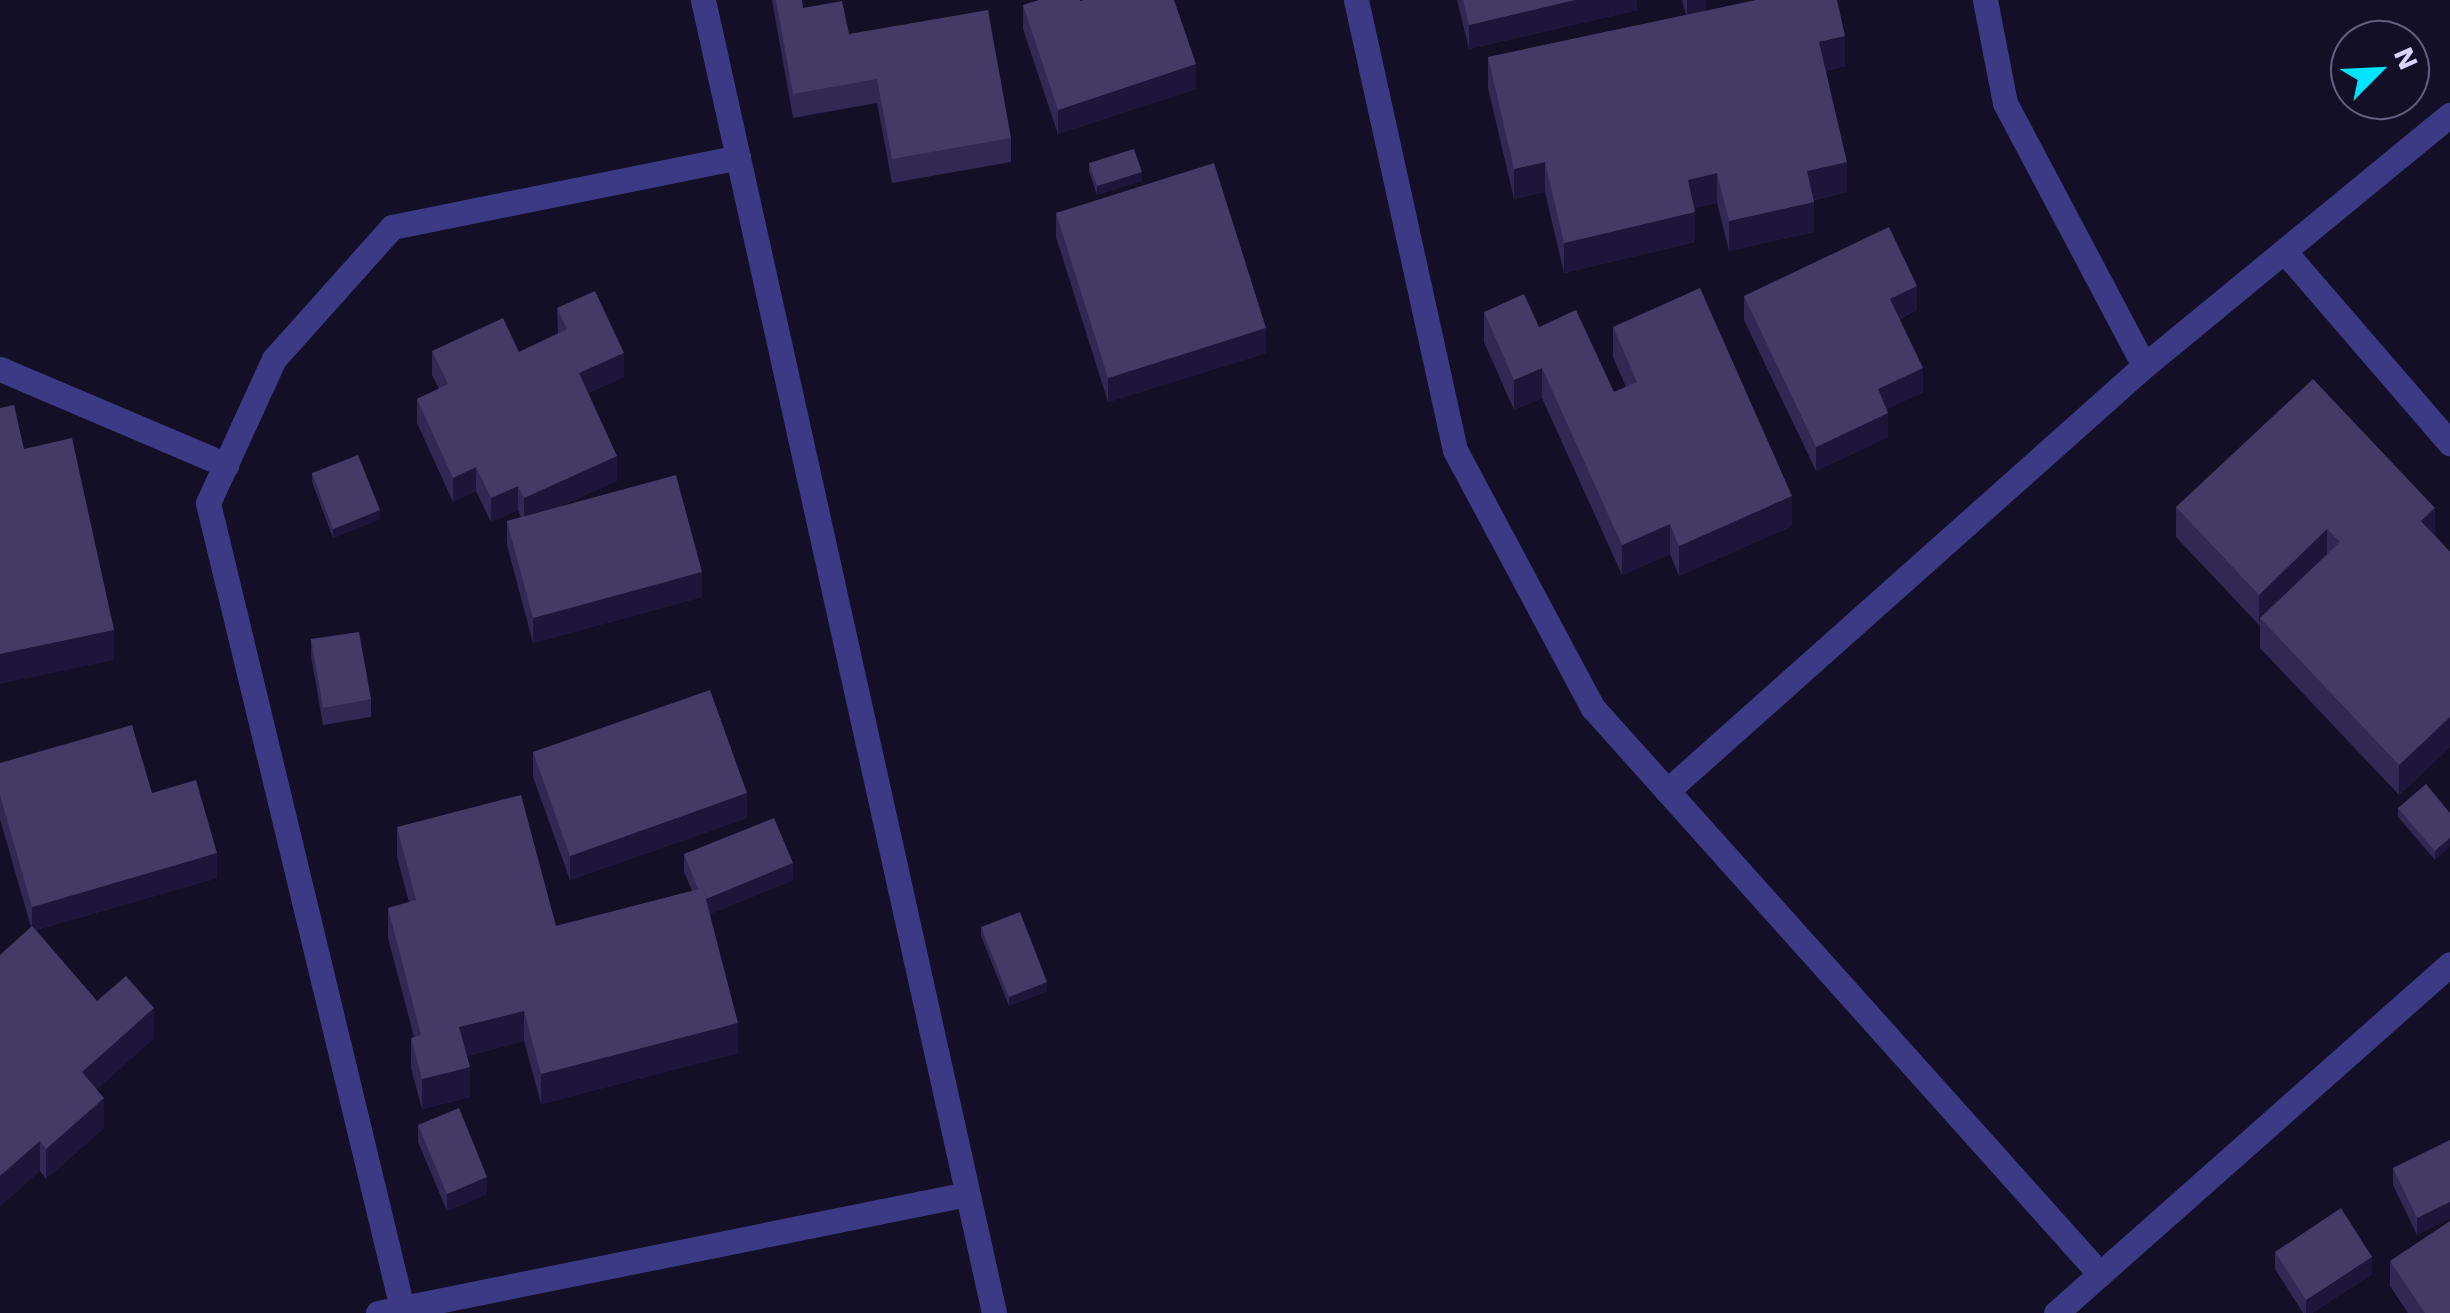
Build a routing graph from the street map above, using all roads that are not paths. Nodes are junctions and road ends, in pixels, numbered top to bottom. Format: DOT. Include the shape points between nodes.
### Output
graph roads {
  1 [pos="703,0"];
  2 [pos="1356,0"];
  3 [pos="1985,0"];
  4 [pos="2450,114"];
  5 [pos="738,158"];
  6 [pos="2284,251"];
  7 [pos="2144,366"];
  8 [pos="0,369"];
  9 [pos="2450,443"];
  10 [pos="226,465"];
  11 [pos="1666,791"];
  12 [pos="2450,964"];
  13 [pos="968,1194"];
  14 [pos="2100,1274"];
  15 [pos="390,1310"];
  16 [pos="994,1313"];
  17 [pos="2056,1313"];
  1 -- 5 [label="street"];
  2 -- 11 [label="street" via="1455,450 1593,708"];
  3 -- 7 [label="street" via="2005,102"];
  4 -- 6 [label="street"];
  5 -- 10 [label="street" via="392,228 274,360"];
  5 -- 13 [label="street"];
  6 -- 7 [label="street"];
  6 -- 9 [label="street"];
  7 -- 11 [label="street"];
  8 -- 10 [label="street"];
  10 -- 15 [label="street" via="208,504"];
  11 -- 14 [label="street"];
  12 -- 14 [label="street"];
  13 -- 15 [label="street"];
  13 -- 16 [label="street"];
  14 -- 17 [label="street"];
}
